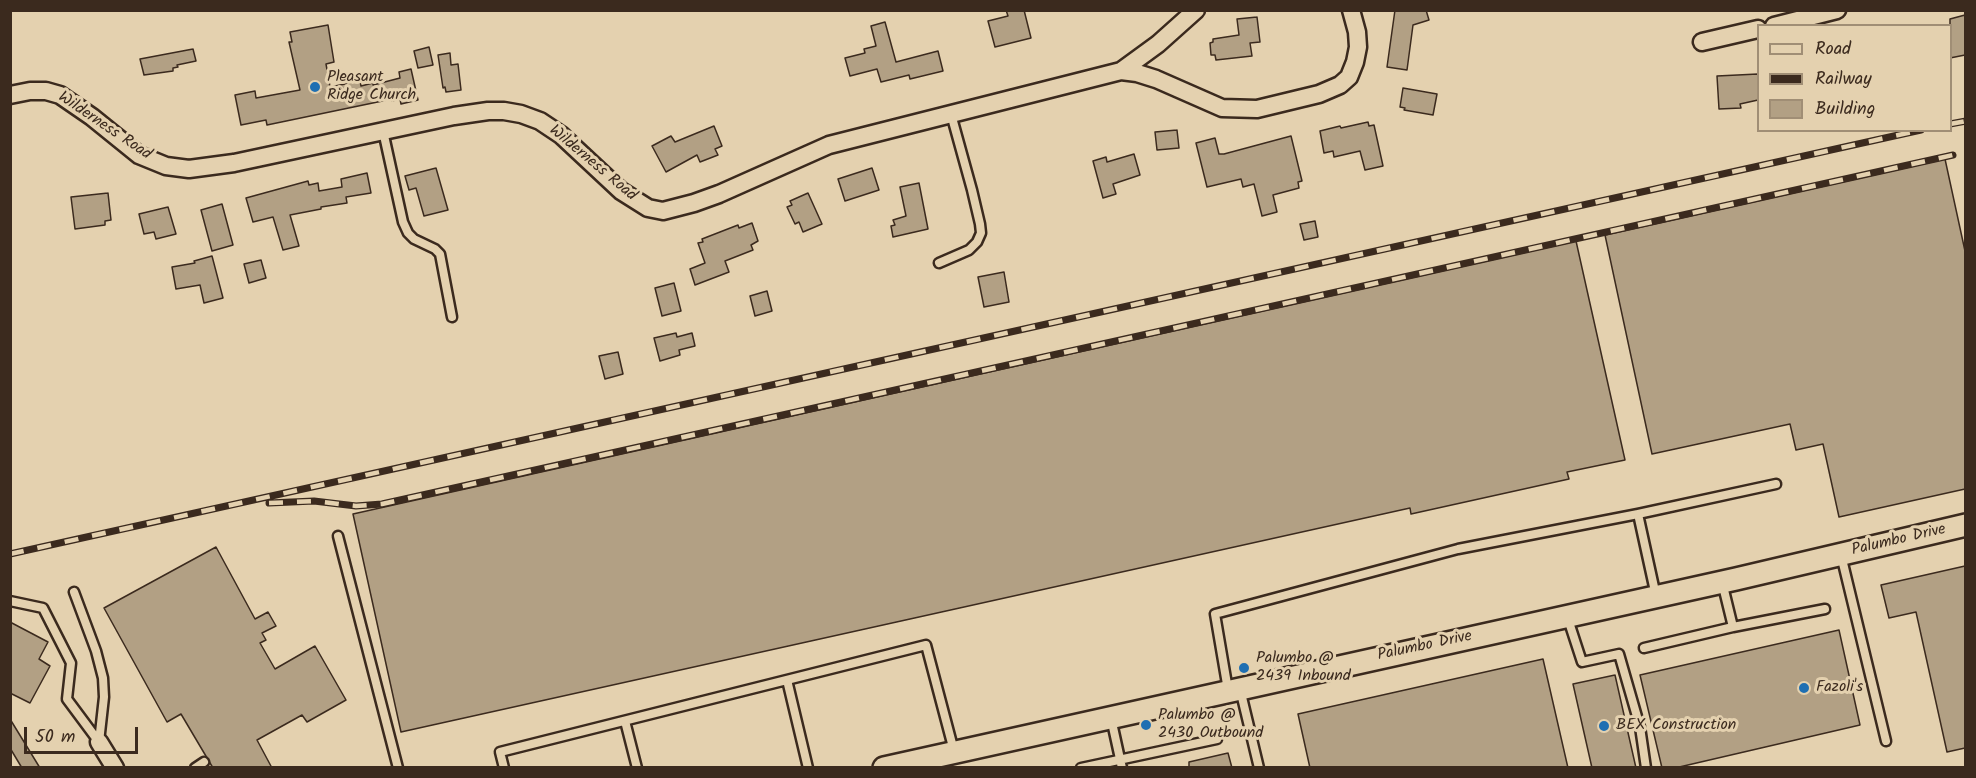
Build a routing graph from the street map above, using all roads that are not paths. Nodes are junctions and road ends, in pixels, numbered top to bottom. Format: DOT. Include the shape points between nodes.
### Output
graph roads {
  1 [pos="1196,10"];
  2 [pos="1351,10"];
  3 [pos="1837,10"];
  4 [pos="1782,24"];
  5 [pos="1757,29"];
  6 [pos="1702,42"];
  7 [pos="1121,71"];
  8 [pos="10,95"];
  9 [pos="951,113"];
  10 [pos="383,131"];
  11 [pos="939,263"];
  12 [pos="452,317"];
  13 [pos="1776,484"];
  14 [pos="1638,514"];
  15 [pos="1965,525"];
  16 [pos="338,536"];
  17 [pos="1841,554"];
  18 [pos="1722,582"];
  19 [pos="74,592"];
  20 [pos="1656,596"];
  21 [pos="10,601"];
  22 [pos="1825,609"];
  23 [pos="1567,616"];
  24 [pos="1733,627"];
  25 [pos="1644,648"];
  26 [pos="787,681"];
  27 [pos="1234,689"];
  28 [pos="1111,717"];
  29 [pos="625,721"];
  30 [pos="1217,739"];
  31 [pos="1886,741"];
  32 [pos="99,742"];
  33 [pos="954,752"];
  34 [pos="204,762"];
  35 [pos="1121,763"];
  36 [pos="895,766"];
  37 [pos="115,768"];
  38 [pos="195,768"];
  39 [pos="398,768"];
  40 [pos="504,768"];
  41 [pos="637,768"];
  42 [pos="808,768"];
  43 [pos="1081,768"];
  44 [pos="1259,768"];
  45 [pos="1646,768"];
  1 -- 7 [label="street, Wilderness Road"];
  2 -- 7 [label="street" via="1358,32 1355,62 1340,86 1318,94 1257,109 1222,108 1156,79"];
  3 -- 4 [label="street"];
  5 -- 6 [label="street"];
  7 -- 9 [label="street, Wilderness Road"];
  8 -- 10 [label="street, Wilderness Road" via="46,91 60,95 140,155 166,166 189,169"];
  9 -- 10 [label="street, Wilderness Road" via="829,145 711,197 663,211 648,208 621,191 561,135 521,114 474,112"];
  9 -- 11 [label="lane" via="981,233 969,250"];
  10 -- 12 [label="lane" via="403,222 414,239 440,254"];
  13 -- 14 [label="lane"];
  14 -- 20 [label="lane"];
  14 -- 27 [label="lane" via="1458,549 1215,614"];
  15 -- 17 [label="street, Palumbo Drive"];
  16 -- 39 [label="lane"];
  17 -- 18 [label="street, Palumbo Drive"];
  17 -- 31 [label="lane"];
  18 -- 20 [label="street, Palumbo Drive"];
  18 -- 24 [label="lane"];
  19 -- 32 [label="lane" via="103,678"];
  20 -- 23 [label="street, Palumbo Drive"];
  21 -- 32 [label="lane" via="43,608 71,663 68,699"];
  22 -- 24 [label="lane"];
  23 -- 27 [label="street, Palumbo Drive"];
  23 -- 45 [label="lane" via="1582,662 1619,654 1640,728"];
  24 -- 25 [label="lane"];
  26 -- 29 [label="lane"];
  26 -- 33 [label="lane" via="926,645"];
  26 -- 42 [label="lane"];
  27 -- 28 [label="street, Palumbo Drive"];
  27 -- 44 [label="lane"];
  28 -- 33 [label="street, Palumbo Drive"];
  28 -- 35 [label="lane"];
  29 -- 40 [label="lane" via="501,752"];
  29 -- 41 [label="lane"];
  30 -- 35 [label="lane"];
  32 -- 37 [label="street"];
  33 -- 36 [label="street, Palumbo Drive"];
  34 -- 38 [label="lane"];
  35 -- 43 [label="lane"];
}
